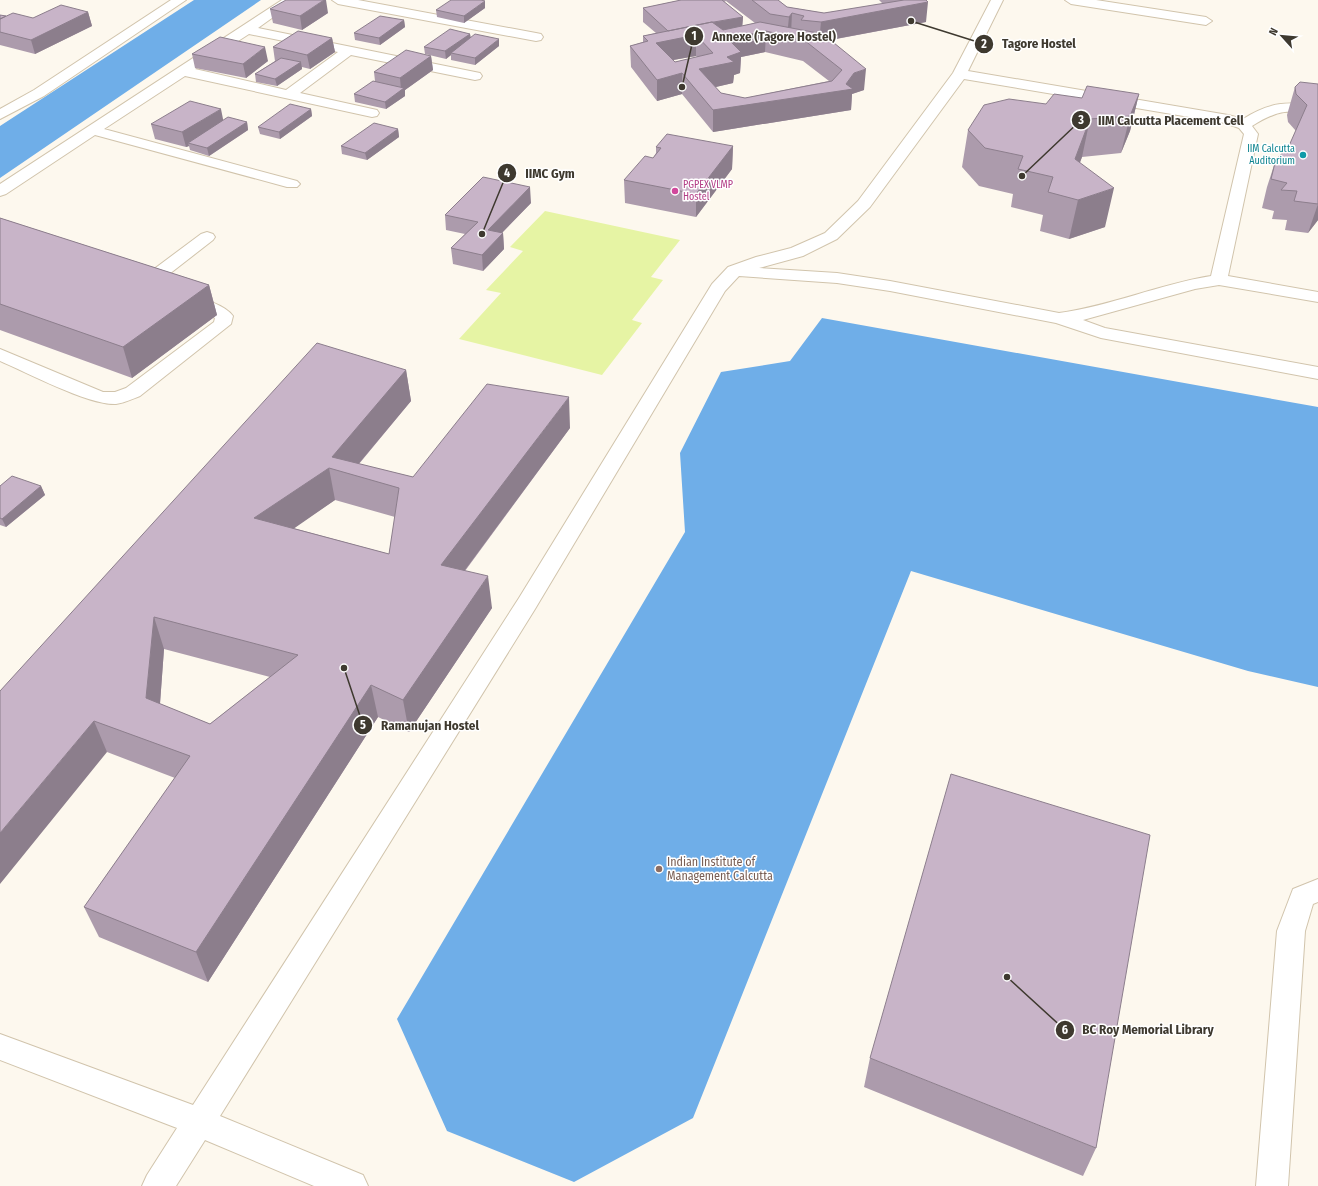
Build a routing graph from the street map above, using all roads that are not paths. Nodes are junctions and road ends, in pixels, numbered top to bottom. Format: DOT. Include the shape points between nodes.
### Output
graph roads {
  1 [pos="180,0"];
  2 [pos="291,0"];
  3 [pos="338,0"];
  4 [pos="997,0"];
  5 [pos="1071,0"];
  6 [pos="1206,21"];
  7 [pos="246,30"];
  8 [pos="536,37"];
  9 [pos="349,50"];
  10 [pos="183,71"];
  11 [pos="960,74"];
  12 [pos="474,76"];
  13 [pos="289,94"];
  14 [pos="1318,110"];
  15 [pos="372,113"];
  16 [pos="0,116"];
  17 [pos="1244,125"];
  18 [pos="91,130"];
  19 [pos="292,184"];
  20 [pos="0,191"];
  21 [pos="207,237"];
  22 [pos="734,271"];
  23 [pos="1220,280"];
  24 [pos="1318,297"];
  25 [pos="1059,318"];
  26 [pos="0,354"];
  27 [pos="1318,374"];
  28 [pos="1318,890"];
  29 [pos="0,1047"];
  30 [pos="199,1122"];
  31 [pos="158,1186"];
  32 [pos="352,1186"];
  33 [pos="1272,1186"];
  1 -- 16 [label="street" via="40,93"];
  2 -- 7 [label="street"];
  3 -- 8 [label="street"];
  4 -- 11 [label="street"];
  5 -- 6 [label="street"];
  7 -- 9 [label="street"];
  7 -- 10 [label="street"];
  9 -- 12 [label="street"];
  9 -- 13 [label="street"];
  10 -- 13 [label="street"];
  10 -- 18 [label="street"];
  11 -- 17 [label="street" via="1228,119"];
  11 -- 22 [label="street" via="864,204 831,236 797,252"];
  13 -- 15 [label="street"];
  14 -- 17 [label="street" via="1280,106 1266,110"];
  17 -- 23 [label="street" via="1251,134"];
  18 -- 19 [label="street"];
  18 -- 20 [label="street"];
  21 -- 26 [label="street" via="137,282 212,309 224,316 222,324 133,392 117,398 100,397"];
  22 -- 25 [label="street" via="837,278"];
  22 -- 30 [label="street" via="718,288 643,416 371,853"];
  23 -- 24 [label="street"];
  23 -- 25 [label="street" via="1193,284 1083,315"];
  25 -- 27 [label="street" via="1101,333"];
  28 -- 33 [label="street" via="1302,898 1291,931"];
  29 -- 30 [label="street"];
  30 -- 31 [label="street"];
  30 -- 32 [label="street" via="255,1148"];
}
